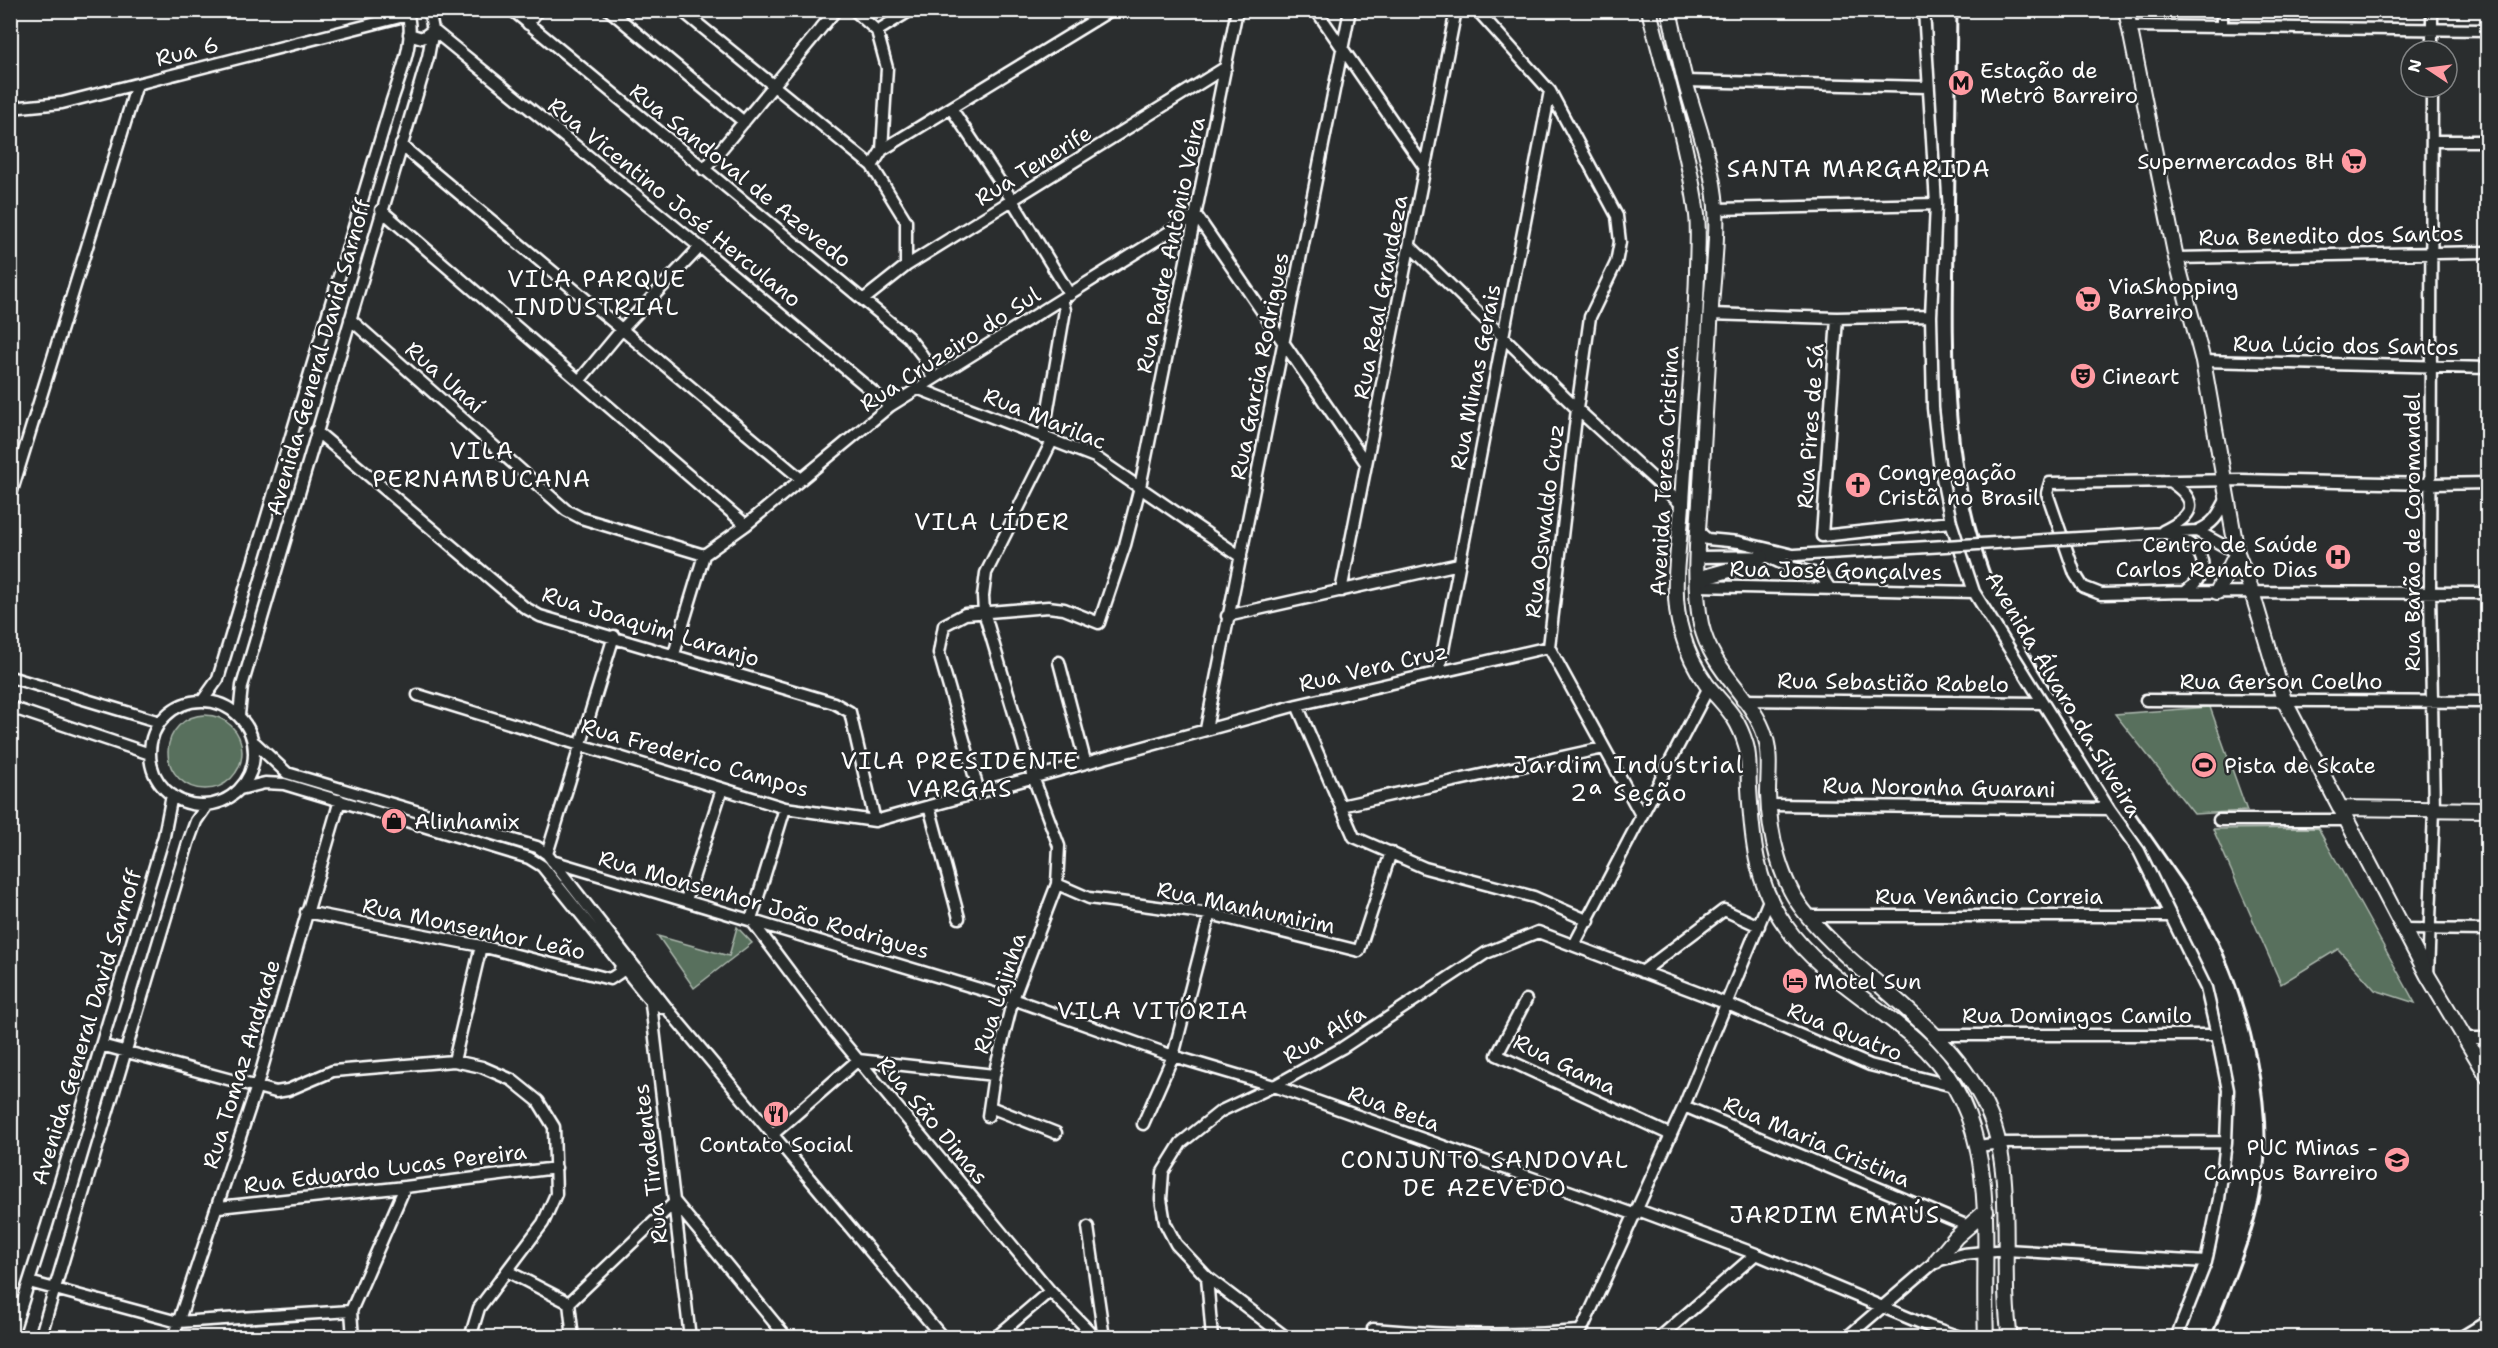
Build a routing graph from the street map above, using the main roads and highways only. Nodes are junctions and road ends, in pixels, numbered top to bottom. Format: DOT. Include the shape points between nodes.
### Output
graph roads {
  1 [pos="1669,10"];
  2 [pos="2126,10"];
  3 [pos="1648,13"];
  4 [pos="1682,505"];
  5 [pos="2237,553"];
  6 [pos="1697,557"];
  7 [pos="1765,557"];
  8 [pos="1697,583"];
  9 [pos="2217,592"];
  10 [pos="2487,810"];
  11 [pos="2343,814"];
  12 [pos="2487,1077"];
  13 [pos="1986,1211"];
  14 [pos="1936,1261"];
  15 [pos="1986,1338"];
  16 [pos="2010,1338"];
  1 -- 6 [label="main road, Avenida Teresa Cristina" via="1706,148 1716,209"];
  2 -- 5 [label="main road" via="2176,258 2203,361"];
  3 -- 4 [label="main road, Avenida Teresa Cristina" via="1697,218 1697,277"];
  4 -- 6 [label="main road" via="1688,516 1690,550"];
  4 -- 13 [label="main road, Avenida Teresa Cristina" via="1677,564 1681,630 1710,687 1733,713 1747,747 1753,850 1769,900 1808,953 1918,1042 1953,1086 1968,1113 1979,1146"];
  5 -- 9 [label="main road"];
  5 -- 11 [label="main road" via="2284,699"];
  6 -- 8 [label="main road, Avenida Teresa Cristina"];
  7 -- 8 [label="main road"];
  8 -- 16 [label="main road, Avenida Teresa Cristina" via="1701,625 1710,651 1760,722 1767,740 1769,805 1779,860 1792,896 1836,946 1936,1035 1975,1085 1990,1116 1999,1143"];
  10 -- 11 [label="main road"];
  11 -- 12 [label="main road" via="2428,976"];
  13 -- 14 [label="main road"];
  13 -- 15 [label="main road, Avenida Teresa Cristina"];
}
